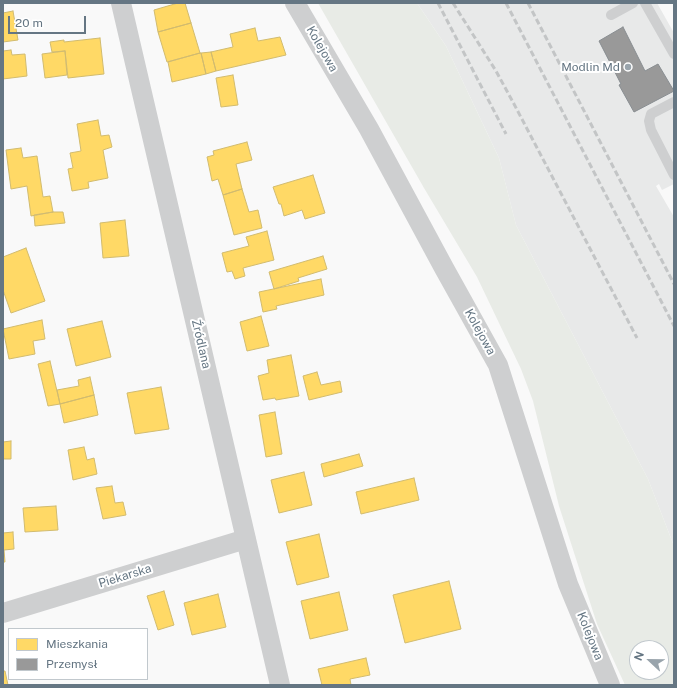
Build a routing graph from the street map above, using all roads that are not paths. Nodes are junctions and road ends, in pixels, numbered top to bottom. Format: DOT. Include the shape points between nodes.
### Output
graph roads {
  1 [pos="121,3"];
  2 [pos="295,3"];
  3 [pos="633,3"];
  4 [pos="645,3"];
  5 [pos="611,15"];
  6 [pos="674,54"];
  7 [pos="674,102"];
  8 [pos="674,175"];
  9 [pos="246,539"];
  10 [pos="3,613"];
  11 [pos="280,685"];
  12 [pos="610,685"];
  1 -- 9 [label="street, Źródlana"];
  2 -- 12 [label="street, Kolejowa" via="369,129 498,365 568,584"];
  3 -- 5 [label="lane"];
  4 -- 6 [label="lane"];
  7 -- 8 [label="lane" via="651,114 649,121"];
  9 -- 10 [label="street, Piekarska"];
  9 -- 11 [label="street, Źródlana"];
}
